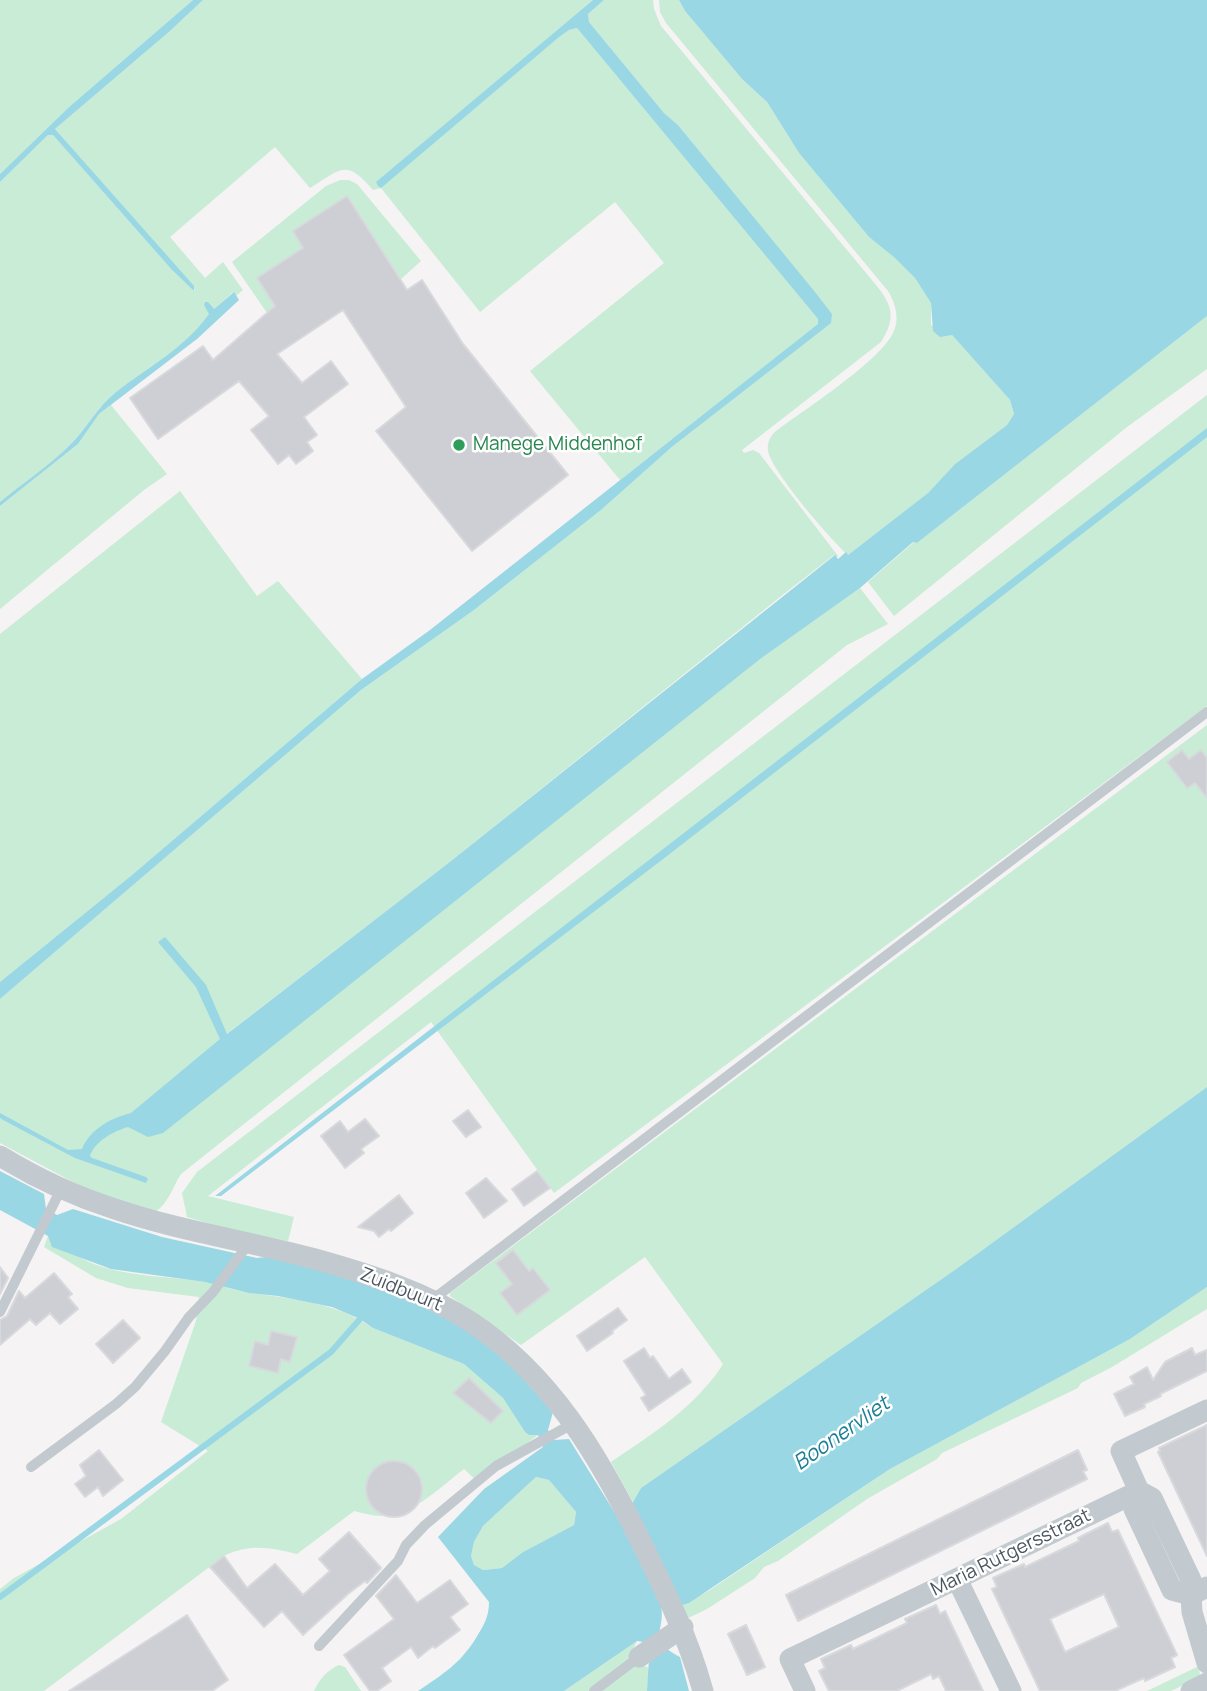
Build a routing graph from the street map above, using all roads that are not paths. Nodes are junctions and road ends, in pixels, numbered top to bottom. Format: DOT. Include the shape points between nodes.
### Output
graph roads {
  1 [pos="1207,712"];
  2 [pos="0,1156"];
  3 [pos="61,1189"];
  4 [pos="245,1248"];
  5 [pos="432,1300"];
  6 [pos="0,1312"];
  7 [pos="1207,1410"];
  8 [pos="565,1427"];
  9 [pos="31,1467"];
  10 [pos="1139,1491"];
  11 [pos="957,1579"];
  12 [pos="1199,1591"];
  13 [pos="683,1627"];
  14 [pos="319,1646"];
  15 [pos="651,1649"];
  16 [pos="1207,1663"];
  17 [pos="1207,1683"];
  18 [pos="594,1691"];
  19 [pos="703,1691"];
  20 [pos="805,1691"];
  21 [pos="1011,1691"];
  22 [pos="1191,1691"];
  1 -- 5 [label="lane"];
  2 -- 3 [label="street, Zuidbuurt"];
  3 -- 4 [label="street, Zuidbuurt" via="115,1210"];
  3 -- 6 [label="lane"];
  4 -- 5 [label="street, Zuidbuurt" via="373,1275"];
  4 -- 9 [label="lane" via="135,1387"];
  5 -- 8 [label="street, Zuidbuurt" via="471,1322 514,1356 551,1393"];
  7 -- 10 [label="street" via="1121,1451"];
  8 -- 13 [label="street, Zuidbuurt" via="623,1506"];
  8 -- 14 [label="lane" via="496,1466 425,1525"];
  10 -- 11 [label="street, Maria Rutgersstraat"];
  10 -- 12 [label="street" via="1152,1498"];
  11 -- 20 [label="street, Maria Rutgersstraat" via="790,1659"];
  11 -- 21 [label="street"];
  12 -- 16 [label="street" via="1192,1612"];
  13 -- 15 [label="street"];
  13 -- 19 [label="street, Zuidbuurt"];
  15 -- 18 [label="lane"];
  17 -- 22 [label="street"];
}
